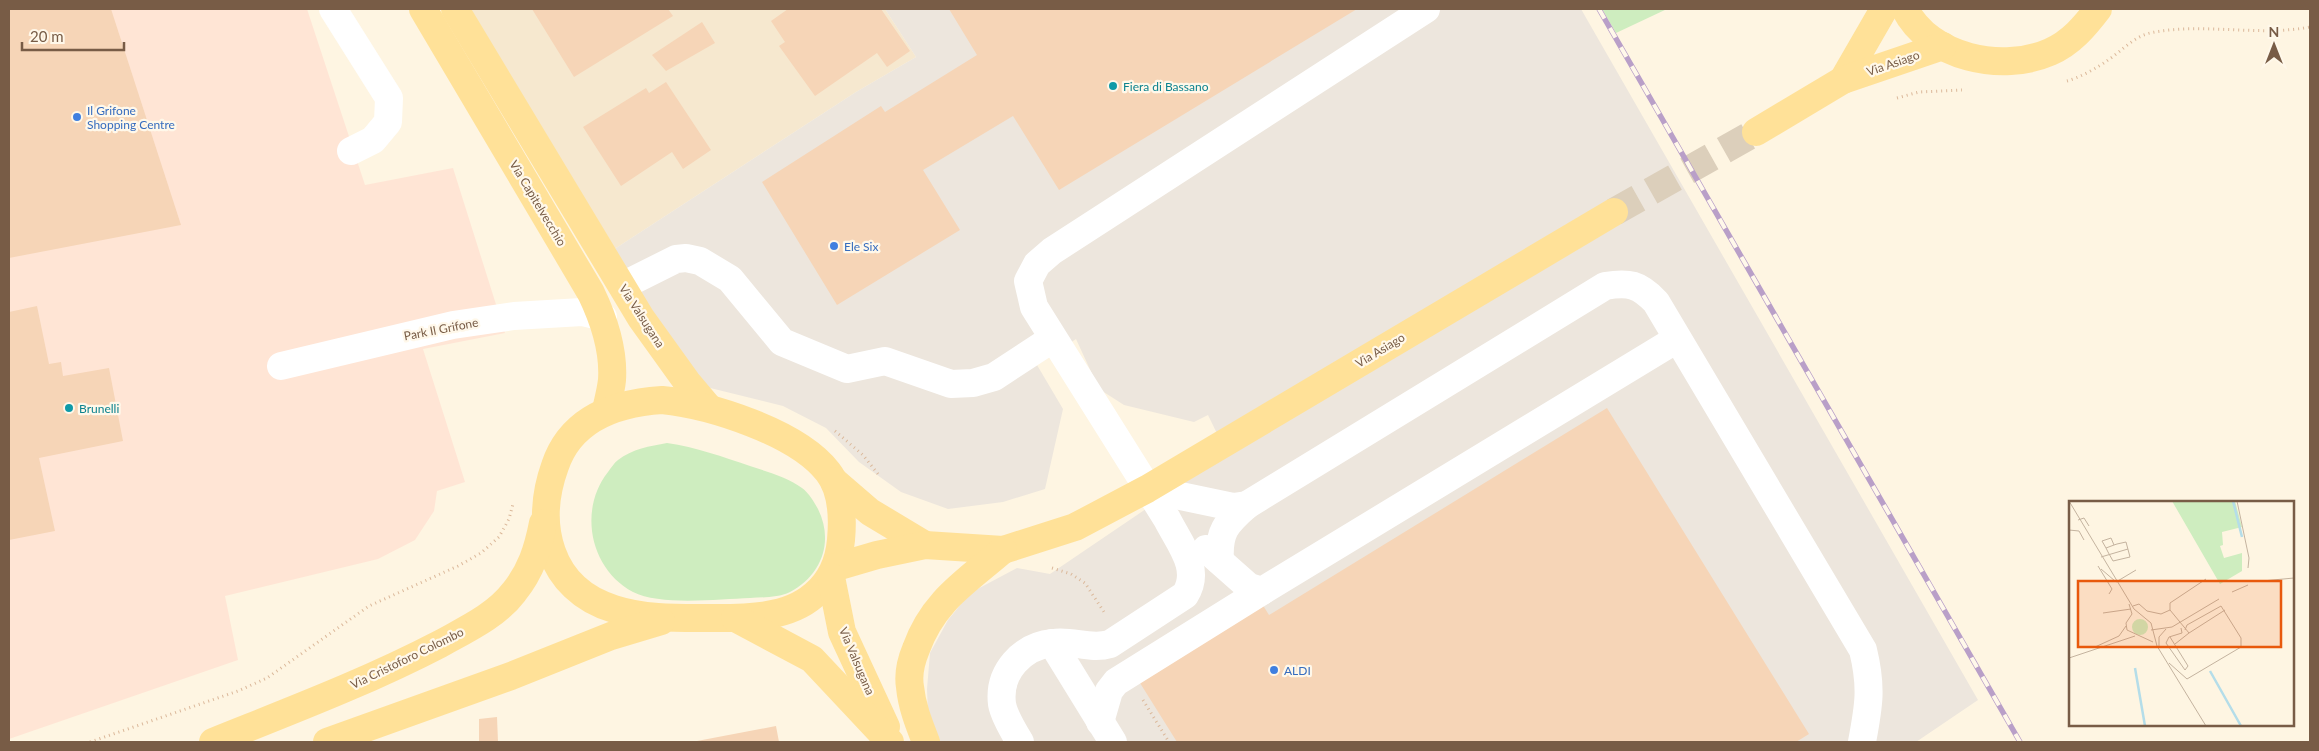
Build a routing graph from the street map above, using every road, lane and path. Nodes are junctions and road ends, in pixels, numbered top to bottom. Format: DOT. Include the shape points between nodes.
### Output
graph roads {
  1 [pos="333,9"];
  2 [pos="455,9"];
  3 [pos="1426,9"];
  4 [pos="1884,9"];
  5 [pos="1904,9"];
  6 [pos="2098,9"];
  7 [pos="430,11"];
  8 [pos="1943,46"];
  9 [pos="1843,80"];
  10 [pos="1756,132"];
  11 [pos="351,151"];
  12 [pos="1614,212"];
  13 [pos="622,286"];
  14 [pos="603,317"];
  15 [pos="1052,339"];
  16 [pos="1677,339"];
  17 [pos="281,366"];
  18 [pos="709,408"];
  19 [pos="606,410"];
  20 [pos="834,481"];
  21 [pos="1147,489"];
  22 [pos="515,497"];
  23 [pos="1247,505"];
  24 [pos="545,514"];
  25 [pos="1167,519"];
  26 [pos="926,545"];
  27 [pos="1003,550"];
  28 [pos="1220,561"];
  29 [pos="1057,571"];
  30 [pos="834,572"];
  31 [pos="1262,591"];
  32 [pos="1107,616"];
  33 [pos="672,618"];
  34 [pos="735,618"];
  35 [pos="1052,643"];
  36 [pos="1142,697"];
  37 [pos="1107,732"];
  38 [pos="90,742"];
  39 [pos="214,742"];
  40 [pos="327,742"];
  41 [pos="892,742"];
  42 [pos="926,742"];
  43 [pos="1020,742"];
  44 [pos="1169,742"];
  45 [pos="1862,742"];
  1 -- 11 [label="lane" via="389,98 388,122 373,140"];
  2 -- 13 [label="main road, Via Valsugana"];
  3 -- 15 [label="lane" via="1036,264 1028,281 1029,294"];
  4 -- 9 [label="main road, Via Asiago"];
  5 -- 8 [label="main road, Via Asiago" via="1923,31"];
  6 -- 8 [label="main road, Via Asiago" via="2082,31 2051,52 2015,62 1978,60"];
  7 -- 14 [label="main road, Via Capitelvecchio"];
  8 -- 9 [label="main road, Via Asiago"];
  9 -- 10 [label="main road, Via Asiago"];
  12 -- 21 [label="main road, Via Asiago"];
  13 -- 15 [label="lane" via="676,259 700,261 730,279 782,342 847,369 885,361 951,384 973,383 994,377"];
  13 -- 18 [label="main road, Via Valsugana" via="641,318"];
  14 -- 17 [label="lane, Park Il Grifone" via="582,312 514,316 453,325"];
  14 -- 19 [label="main road, Via Capitelvecchio" via="612,380"];
  15 -- 21 [label="lane"];
  16 -- 23 [label="lane" via="1656,302 1643,288 1618,284 1605,286"];
  16 -- 31 [label="lane"];
  16 -- 45 [label="lane" via="1863,650 1869,676 1869,704"];
  18 -- 19 [label="main road" via="662,400 635,402"];
  18 -- 20 [label="main road, Via Valsugana" via="787,439 809,453"];
  19 -- 24 [label="main road" via="586,422 567,441 547,488"];
  20 -- 26 [label="main road" via="870,512"];
  20 -- 30 [label="main road, Via Valsugana" via="840,498 842,526"];
  21 -- 23 [label="lane" via="1233,507"];
  21 -- 25 [label="lane"];
  21 -- 27 [label="main road, Via Asiago" via="1074,527"];
  22 -- 38 [label="path" via="509,519 499,536 481,553 369,606 267,678"];
  23 -- 28 [label="lane" via="1230,520 1222,533"];
  24 -- 33 [label="main road" via="548,546 570,582 590,598 621,611"];
  24 -- 39 [label="main road, Via Cristoforo Colombo" via="538,550 530,569 513,594 474,625 343,690"];
  25 -- 28 [label="lane"];
  25 -- 35 [label="lane" via="1191,568 1192,578 1185,595 1110,644 1099,647"];
  26 -- 27 [label="main road"];
  26 -- 30 [label="main road" via="877,555"];
  27 -- 42 [label="main road" via="951,592 936,608 920,636 912,661 910,685 913,707"];
  28 -- 31 [label="lane" via="1249,587"];
  29 -- 32 [label="path" via="1071,574 1085,583"];
  30 -- 34 [label="main road" via="814,596 793,608"];
  30 -- 41 [label="main road, Via Valsugana" via="842,632"];
  31 -- 37 [label="lane" via="1116,682 1109,691"];
  33 -- 34 [label="main road"];
  33 -- 40 [label="main road" via="611,636 511,676"];
  34 -- 41 [label="main road" via="812,659"];
  35 -- 37 [label="lane"];
  35 -- 43 [label="lane" via="1035,647 1017,659 1007,671 1002,705"];
  36 -- 44 [label="path"];
}
